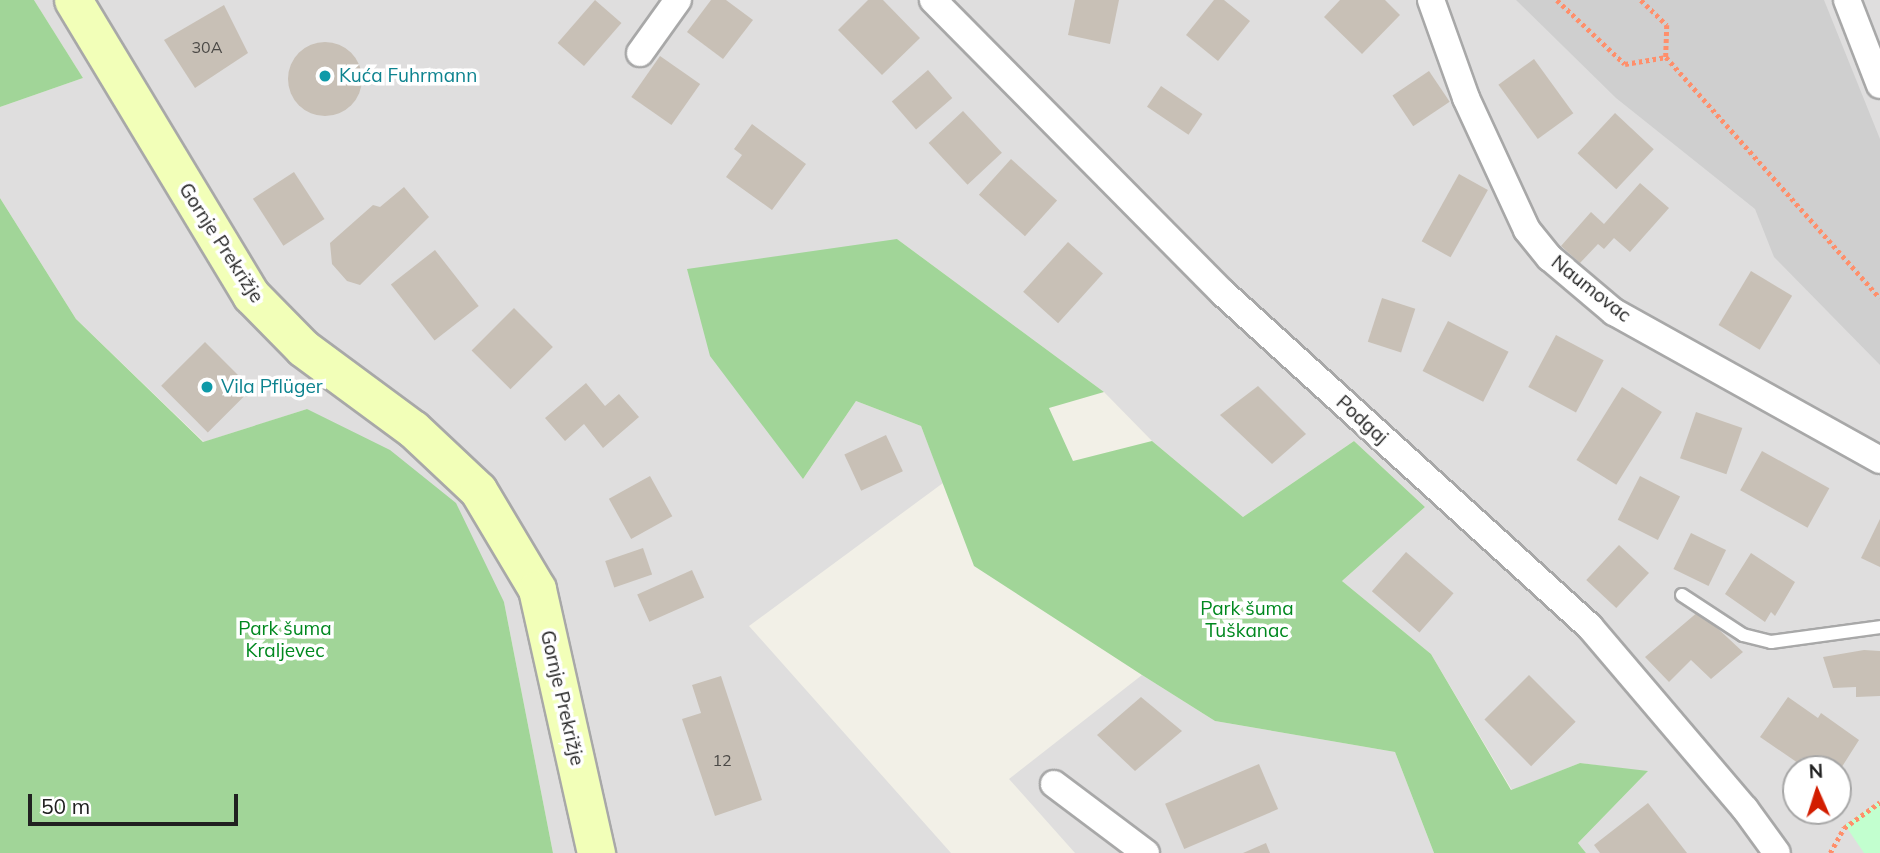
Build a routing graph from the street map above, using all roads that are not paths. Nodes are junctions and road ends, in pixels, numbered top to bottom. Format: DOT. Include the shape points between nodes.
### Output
graph roads {
  1 [pos="73,0"];
  2 [pos="678,0"];
  3 [pos="933,0"];
  4 [pos="1431,0"];
  5 [pos="1847,0"];
  6 [pos="640,53"];
  7 [pos="1880,85"];
  8 [pos="1880,460"];
  9 [pos="1682,595"];
  10 [pos="1880,626"];
  11 [pos="1054,784"];
  12 [pos="596,853"];
  13 [pos="1146,853"];
  14 [pos="1777,853"];
  1 -- 12 [label="street, Gornje Prekrižje" via="251,295 303,348 413,429 478,490 537,589"];
  2 -- 6 [label="street"];
  3 -- 14 [label="street, Podgaj" via="1223,293 1590,627"];
  4 -- 8 [label="street, Naumovac" via="1466,98 1527,229 1549,258 1614,312"];
  5 -- 7 [label="street"];
  9 -- 10 [label="lane" via="1743,635 1771,642"];
  11 -- 13 [label="street"];
}
